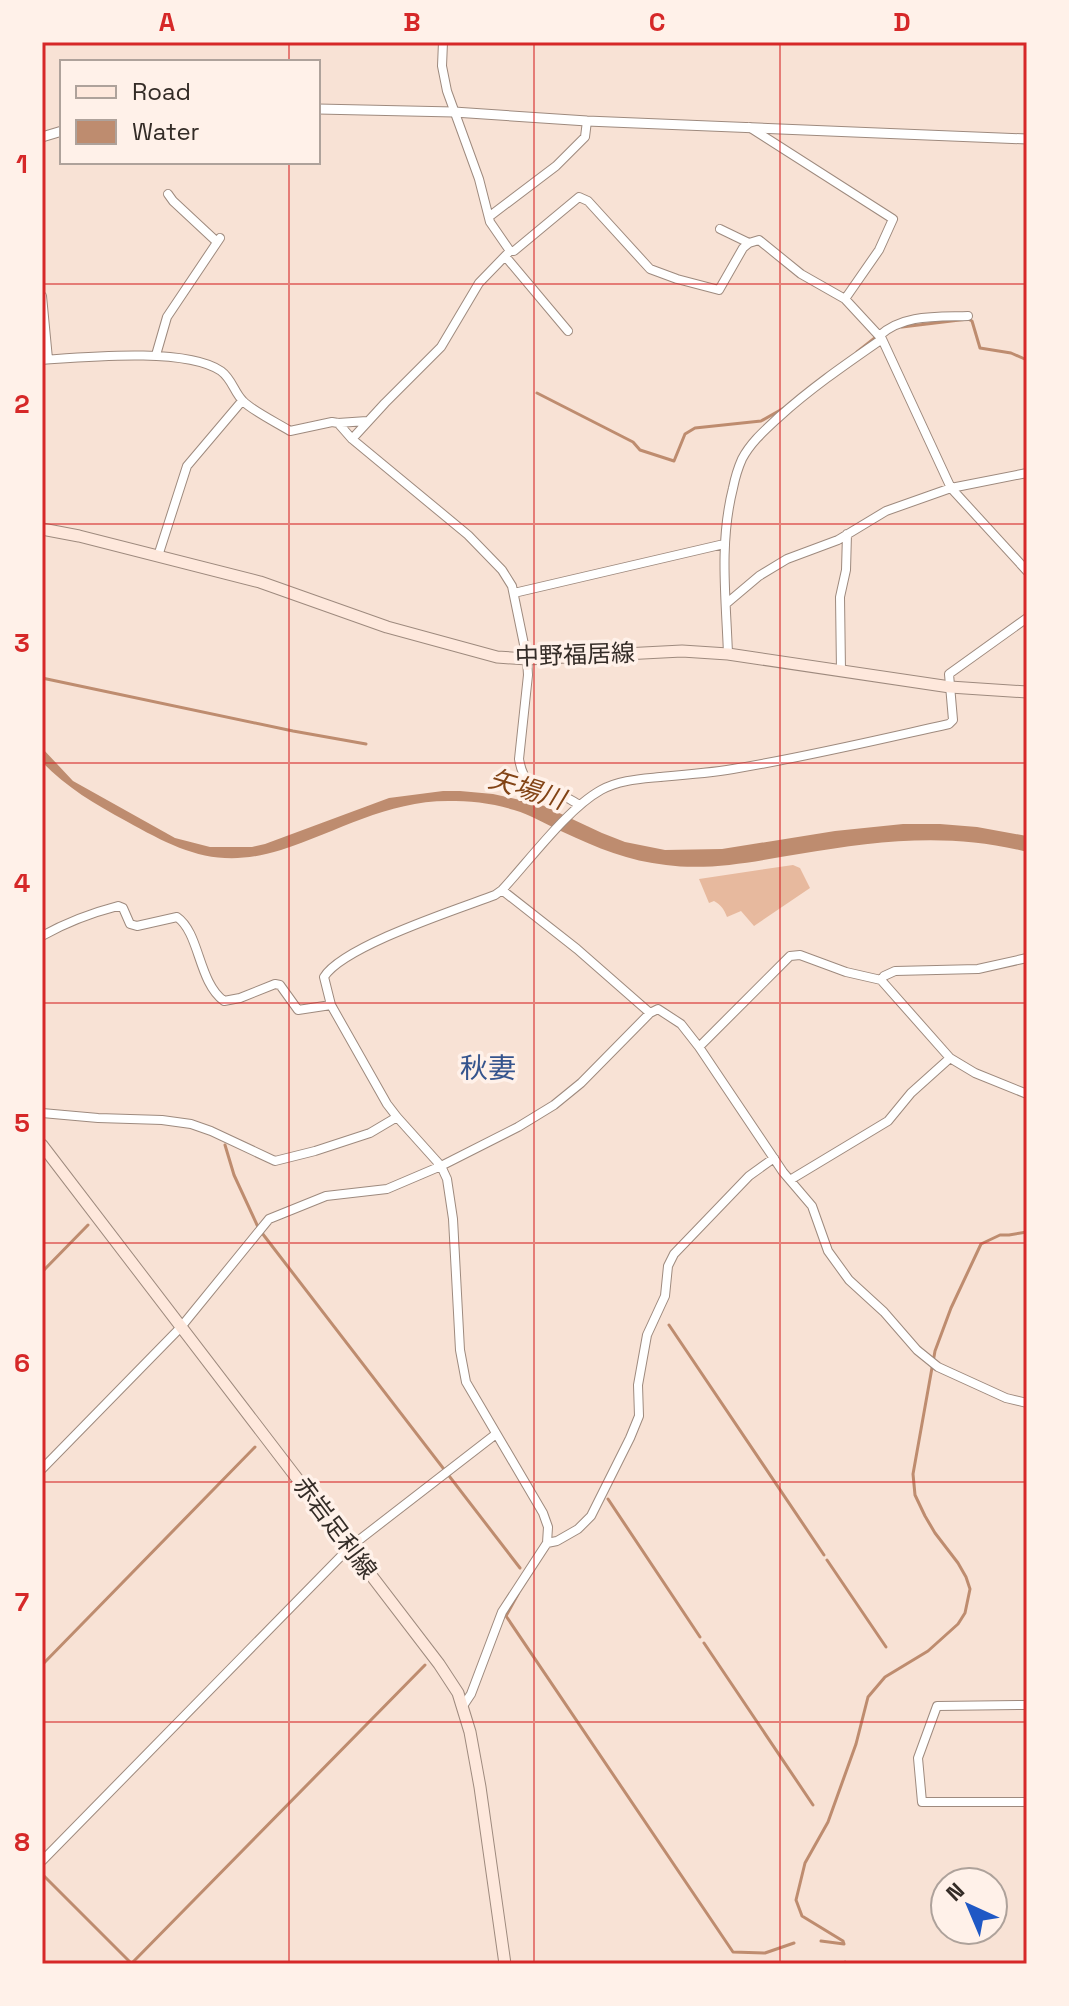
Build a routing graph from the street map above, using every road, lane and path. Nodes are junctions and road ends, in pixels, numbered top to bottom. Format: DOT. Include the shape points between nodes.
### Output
graph roads {
  1 [pos="443,42"];
  2 [pos="320,109"];
  3 [pos="454,112"];
  4 [pos="587,121"];
  5 [pos="748,127"];
  6 [pos="1027,139"];
  7 [pos="168,194"];
  8 [pos="490,216"];
  9 [pos="720,229"];
  10 [pos="749,243"];
  11 [pos="508,254"];
  12 [pos="42,296"];
  13 [pos="845,299"];
  14 [pos="968,316"];
  15 [pos="568,331"];
  16 [pos="881,338"];
  17 [pos="156,355"];
  18 [pos="45,360"];
  19 [pos="242,401"];
  20 [pos="367,421"];
  21 [pos="338,423"];
  22 [pos="352,439"];
  23 [pos="1027,473"];
  24 [pos="951,488"];
  25 [pos="42,529"];
  26 [pos="847,534"];
  27 [pos="724,544"];
  28 [pos="158,556"];
  29 [pos="1027,571"];
  30 [pos="514,593"];
  31 [pos="727,603"];
  32 [pos="1027,618"];
  33 [pos="728,654"];
  34 [pos="527,659"];
  35 [pos="841,671"];
  36 [pos="950,687"];
  37 [pos="1027,692"];
  38 [pos="580,805"];
  39 [pos="502,890"];
  40 [pos="42,936"];
  41 [pos="1027,958"];
  42 [pos="881,980"];
  43 [pos="331,1005"];
  44 [pos="650,1013"];
  45 [pos="699,1047"];
  46 [pos="950,1058"];
  47 [pos="1027,1094"];
  48 [pos="42,1113"];
  49 [pos="397,1117"];
  50 [pos="42,1145"];
  51 [pos="774,1158"];
  52 [pos="441,1166"];
  53 [pos="790,1180"];
  54 [pos="181,1327"];
  55 [pos="1027,1403"];
  56 [pos="496,1434"];
  57 [pos="42,1469"];
  58 [pos="547,1543"];
  59 [pos="350,1547"];
  60 [pos="1027,1705"];
  61 [pos="463,1706"];
  62 [pos="1027,1802"];
  63 [pos="42,1861"];
  64 [pos="505,1964"];
  1 -- 3 [label="street" via="443,76"];
  2 -- 3 [label="street"];
  3 -- 4 [label="street"];
  3 -- 8 [label="street"];
  4 -- 5 [label="street"];
  4 -- 8 [label="street" via="585,137 556,166"];
  5 -- 6 [label="street"];
  5 -- 13 [label="street" via="893,219"];
  7 -- 17 [label="street" via="218,240 167,317"];
  8 -- 11 [label="street"];
  9 -- 10 [label="street"];
  10 -- 11 [label="street" via="719,290 677,279 650,269 579,197"];
  10 -- 13 [label="street" via="759,240 801,274"];
  11 -- 15 [label="street"];
  11 -- 20 [label="street" via="479,283 441,347"];
  12 -- 18 [label="street"];
  13 -- 16 [label="street"];
  14 -- 16 [label="street" via="904,321"];
  16 -- 24 [label="street"];
  16 -- 27 [label="street" via="801,397 754,440 735,480"];
  17 -- 18 [label="street"];
  17 -- 19 [label="street" via="219,370"];
  19 -- 21 [label="street" via="290,431"];
  19 -- 28 [label="street" via="187,466"];
  20 -- 21 [label="street"];
  20 -- 22 [label="street"];
  21 -- 22 [label="street"];
  22 -- 30 [label="street" via="468,535 502,570"];
  23 -- 24 [label="street"];
  24 -- 26 [label="street" via="886,511"];
  24 -- 29 [label="street"];
  25 -- 28 [label="main road, 中野福居線"];
  26 -- 31 [label="street" via="787,559"];
  26 -- 35 [label="street" via="840,597"];
  27 -- 30 [label="street"];
  27 -- 31 [label="street"];
  28 -- 34 [label="main road, 中野福居線" via="260,582 471,651"];
  30 -- 34 [label="street"];
  31 -- 33 [label="street"];
  32 -- 36 [label="street" via="949,674"];
  33 -- 34 [label="main road, 中野福居線" via="682,651"];
  33 -- 35 [label="main road, 中野福居線"];
  34 -- 38 [label="street" via="522,772 531,784"];
  35 -- 36 [label="main road, 中野福居線"];
  36 -- 37 [label="main road, 中野福居線"];
  36 -- 38 [label="street" via="949,724 729,770 623,782"];
  38 -- 39 [label="street"];
  39 -- 43 [label="street" via="339,961 324,977"];
  39 -- 44 [label="street"];
  40 -- 43 [label="street" via="118,906 137,926 177,917 189,931 201,967 220,999 240,998 275,984 298,1010"];
  41 -- 42 [label="street" via="978,969 895,971"];
  42 -- 45 [label="street" via="793,954"];
  42 -- 46 [label="street"];
  43 -- 49 [label="street"];
  44 -- 45 [label="street" via="666,1012"];
  44 -- 52 [label="street" via="554,1105"];
  45 -- 51 [label="street"];
  46 -- 47 [label="street"];
  46 -- 53 [label="street" via="888,1121"];
  48 -- 49 [label="street" via="191,1124 275,1161 370,1133"];
  49 -- 52 [label="street"];
  50 -- 54 [label="main road, 赤岩足利線"];
  51 -- 53 [label="street"];
  51 -- 58 [label="street" via="749,1176 674,1254 665,1296 647,1335 638,1385 639,1416 630,1438 591,1516 578,1529"];
  52 -- 54 [label="street" via="387,1189 326,1196 269,1219"];
  52 -- 56 [label="street" via="453,1219 463,1370"];
  53 -- 55 [label="street" via="812,1206 828,1251 843,1273 912,1345 938,1367"];
  54 -- 57 [label="street"];
  54 -- 59 [label="main road, 赤岩足利線"];
  56 -- 58 [label="street" via="543,1513"];
  56 -- 59 [label="street"];
  58 -- 61 [label="street" via="502,1612"];
  59 -- 61 [label="main road, 赤岩足利線" via="439,1664"];
  59 -- 63 [label="street"];
  60 -- 62 [label="street" via="937,1706 918,1758 922,1802"];
  61 -- 64 [label="main road, 赤岩足利線"];
}
